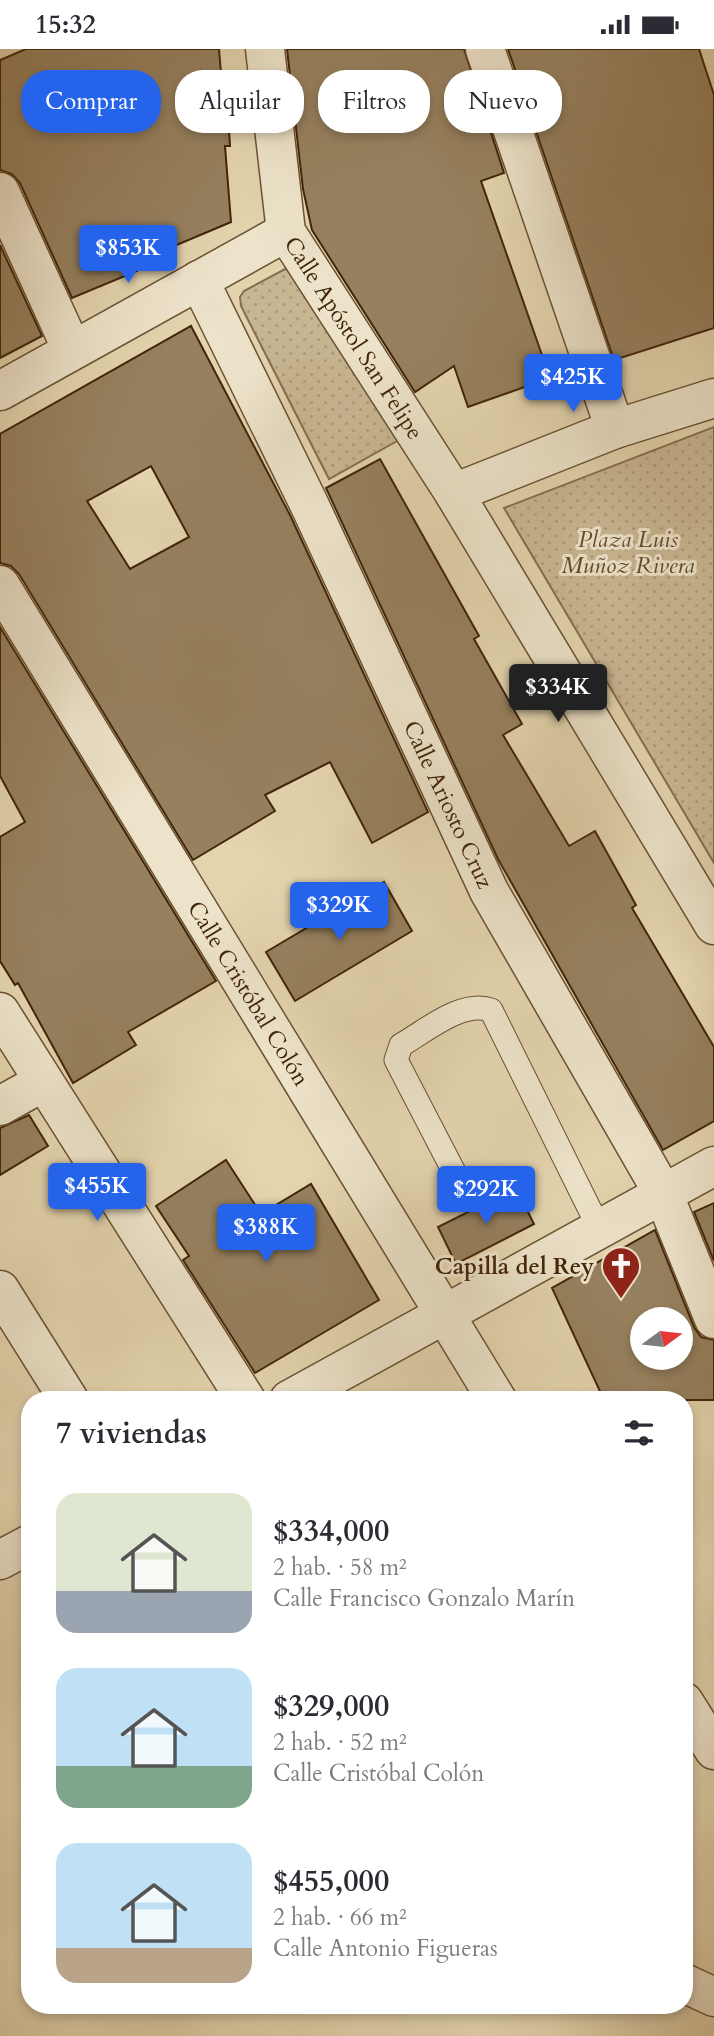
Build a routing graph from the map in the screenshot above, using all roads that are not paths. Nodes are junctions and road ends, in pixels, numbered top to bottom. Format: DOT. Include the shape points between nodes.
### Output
graph roads {
  1 [pos="265,49"];
  2 [pos="485,49"];
  3 [pos="0,193"];
  4 [pos="286,232"];
  5 [pos="199,280"];
  6 [pos="72,350"];
  7 [pos="0,391"];
  8 [pos="714,398"];
  9 [pos="615,429"];
  10 [pos="454,493"];
  11 [pos="0,585"];
  12 [pos="714,925"];
  13 [pos="0,1012"];
  14 [pos="43,1082"];
  15 [pos="0,1106"];
  16 [pos="714,1166"];
  17 [pos="663,1193"];
  18 [pos="466,1195"];
  19 [pos="599,1228"];
  20 [pos="0,1290"];
  21 [pos="443,1313"];
  22 [pos="714,1319"];
  23 [pos="63,1391"];
  24 [pos="240,1391"];
  25 [pos="305,1391"];
  26 [pos="491,1391"];
  27 [pos="21,1549"];
  28 [pos="0,1560"];
  29 [pos="693,1716"];
  30 [pos="714,1750"];
  31 [pos="693,1987"];
  32 [pos="714,1997"];
  1 -- 4 [label="street, Calle Apóstol San Felipe"];
  2 -- 9 [label="street"];
  3 -- 6 [label="street"];
  4 -- 5 [label="street"];
  4 -- 10 [label="street, Calle Apóstol San Felipe"];
  5 -- 6 [label="street"];
  5 -- 17 [label="street, Calle Ariosto Cruz" via="489,891"];
  6 -- 7 [label="street"];
  8 -- 9 [label="street"];
  9 -- 10 [label="street"];
  10 -- 12 [label="street, Calle Apóstol San Felipe"];
  11 -- 21 [label="street, Calle Cristóbal Colón"];
  13 -- 14 [label="street"];
  14 -- 15 [label="street"];
  14 -- 24 [label="street"];
  16 -- 17 [label="street"];
  17 -- 19 [label="street"];
  17 -- 22 [label="street, Calle Ariosto Cruz"];
  18 -- 19 [label="lane" via="396,1061 401,1045 465,1009 480,1007 491,1010"];
  19 -- 21 [label="street"];
  20 -- 23 [label="street"];
  21 -- 25 [label="street"];
  21 -- 26 [label="street, Calle Cristóbal Colón"];
  27 -- 28 [label="street"];
  29 -- 30 [label="street"];
  31 -- 32 [label="street"];
}
